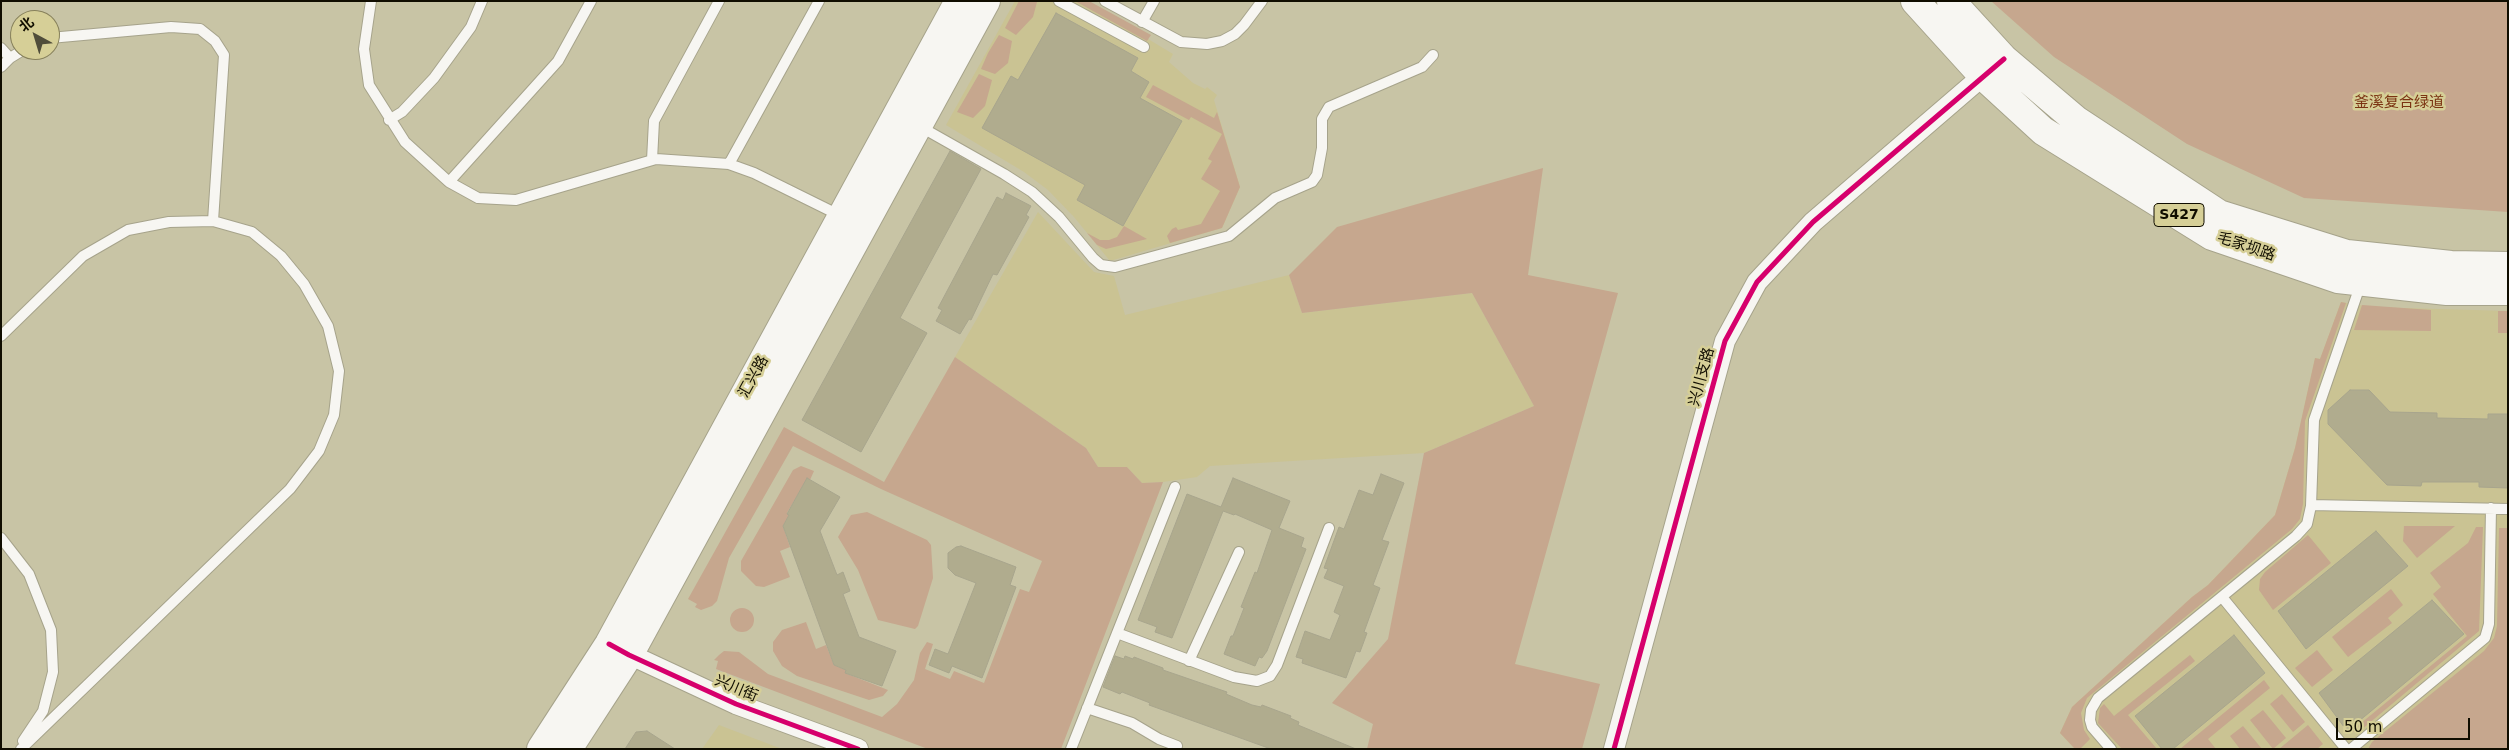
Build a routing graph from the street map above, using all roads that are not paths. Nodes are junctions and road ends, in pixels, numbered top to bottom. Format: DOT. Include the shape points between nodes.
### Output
graph roads {
  1 [pos="371,1"];
  2 [pos="482,1"];
  3 [pos="591,1"];
  4 [pos="719,1"];
  5 [pos="819,1"];
  6 [pos="959,1"];
  7 [pos="986,1"];
  8 [pos="1059,1"];
  9 [pos="1105,1"];
  10 [pos="1154,1"];
  11 [pos="1262,1"];
  12 [pos="1915,1"];
  13 [pos="1951,1"];
  14 [pos="1142,22"];
  15 [pos="60,37"];
  16 [pos="1,48"];
  17 [pos="1144,48"];
  18 [pos="1433,55"];
  19 [pos="10,58"];
  20 [pos="2004,59"];
  21 [pos="1,67"];
  22 [pos="1983,76"];
  23 [pos="389,120"];
  24 [pos="908,120"];
  25 [pos="652,160"];
  26 [pos="729,164"];
  27 [pos="449,182"];
  28 [pos="842,216"];
  29 [pos="213,222"];
  30 [pos="2508,266"];
  31 [pos="2362,282"];
  32 [pos="2508,291"];
  33 [pos="1,336"];
  34 [pos="1175,487"];
  35 [pos="2311,504"];
  36 [pos="2491,508"];
  37 [pos="2508,508"];
  38 [pos="1329,528"];
  39 [pos="1,538"];
  40 [pos="1239,552"];
  41 [pos="2222,597"];
  42 [pos="1117,633"];
  43 [pos="619,649"];
  44 [pos="1189,661"];
  45 [pos="1088,708"];
  46 [pos="1177,746"];
  47 [pos="19,749"];
  48 [pos="541,749"];
  49 [pos="568,749"];
  50 [pos="858,749"];
  51 [pos="1071,749"];
  52 [pos="1614,749"];
  53 [pos="2111,749"];
  54 [pos="2346,749"];
  55 [pos="2351,749"];
  1 -- 23 [label="lane" via="364,49 369,85"];
  2 -- 23 [label="lane" via="471,27 434,78 402,112"];
  3 -- 27 [label="lane" via="558,61"];
  4 -- 25 [label="lane" via="654,121"];
  5 -- 26 [label="lane"];
  6 -- 24 [label="main road, 汇兴路"];
  7 -- 24 [label="main road"];
  8 -- 17 [label="lane"];
  9 -- 14 [label="lane"];
  10 -- 14 [label="lane"];
  11 -- 14 [label="lane" via="1235,34 1207,44 1181,42"];
  12 -- 22 [label="main road, 毛家坝路 / S427"];
  13 -- 20 [label="main road, 毛家坝路 / S427"];
  15 -- 29 [label="lane" via="171,26 200,29 215,41 224,55"];
  16 -- 19 [label="lane"];
  18 -- 24 [label="lane" via="1422,67 1329,107 1322,119 1322,148 1317,175 1312,182 1270,202 1229,236 1115,267 1101,265 1093,258 1047,204 1018,182"];
  19 -- 21 [label="lane"];
  20 -- 22 [label="street, 兴川支路"];
  20 -- 30 [label="main road, 毛家坝路 / S427" via="2076,120 2219,214 2347,254 2451,265"];
  22 -- 31 [label="main road, 毛家坝路 / S427" via="2043,131 2212,236 2338,279"];
  22 -- 52 [label="street, 兴川支路" via="1813,222 1758,282 1725,341"];
  23 -- 27 [label="lane" via="405,142"];
  24 -- 28 [label="main road, 汇兴路"];
  24 -- 43 [label="main road"];
  25 -- 26 [label="lane"];
  25 -- 27 [label="lane" via="516,200 478,198"];
  26 -- 28 [label="lane"];
  28 -- 43 [label="main road, 汇兴路"];
  29 -- 33 [label="lane" via="169,222 128,230 83,256"];
  29 -- 47 [label="lane" via="252,232 281,256 304,284 328,326 339,371 334,415 319,451 290,489"];
  31 -- 32 [label="main road, 毛家坝路 / S427" via="2447,291"];
  31 -- 35 [label="lane" via="2314,420"];
  34 -- 42 [label="lane"];
  35 -- 36 [label="lane"];
  35 -- 41 [label="lane" via="2310,516 2302,530"];
  36 -- 37 [label="lane"];
  36 -- 55 [label="lane" via="2489,624 2484,638"];
  38 -- 44 [label="lane" via="1270,676 1258,681 1234,677"];
  39 -- 47 [label="lane" via="29,574 52,630 53,672 43,711"];
  40 -- 44 [label="lane"];
  41 -- 53 [label="lane" via="2094,704 2090,715 2092,727"];
  41 -- 54 [label="lane"];
  42 -- 44 [label="lane"];
  42 -- 45 [label="lane"];
  43 -- 48 [label="main road, 汇兴路"];
  43 -- 49 [label="main road"];
  43 -- 50 [label="street, 兴川街" via="736,704"];
  45 -- 46 [label="lane" via="1132,723"];
  45 -- 51 [label="lane"];
}
